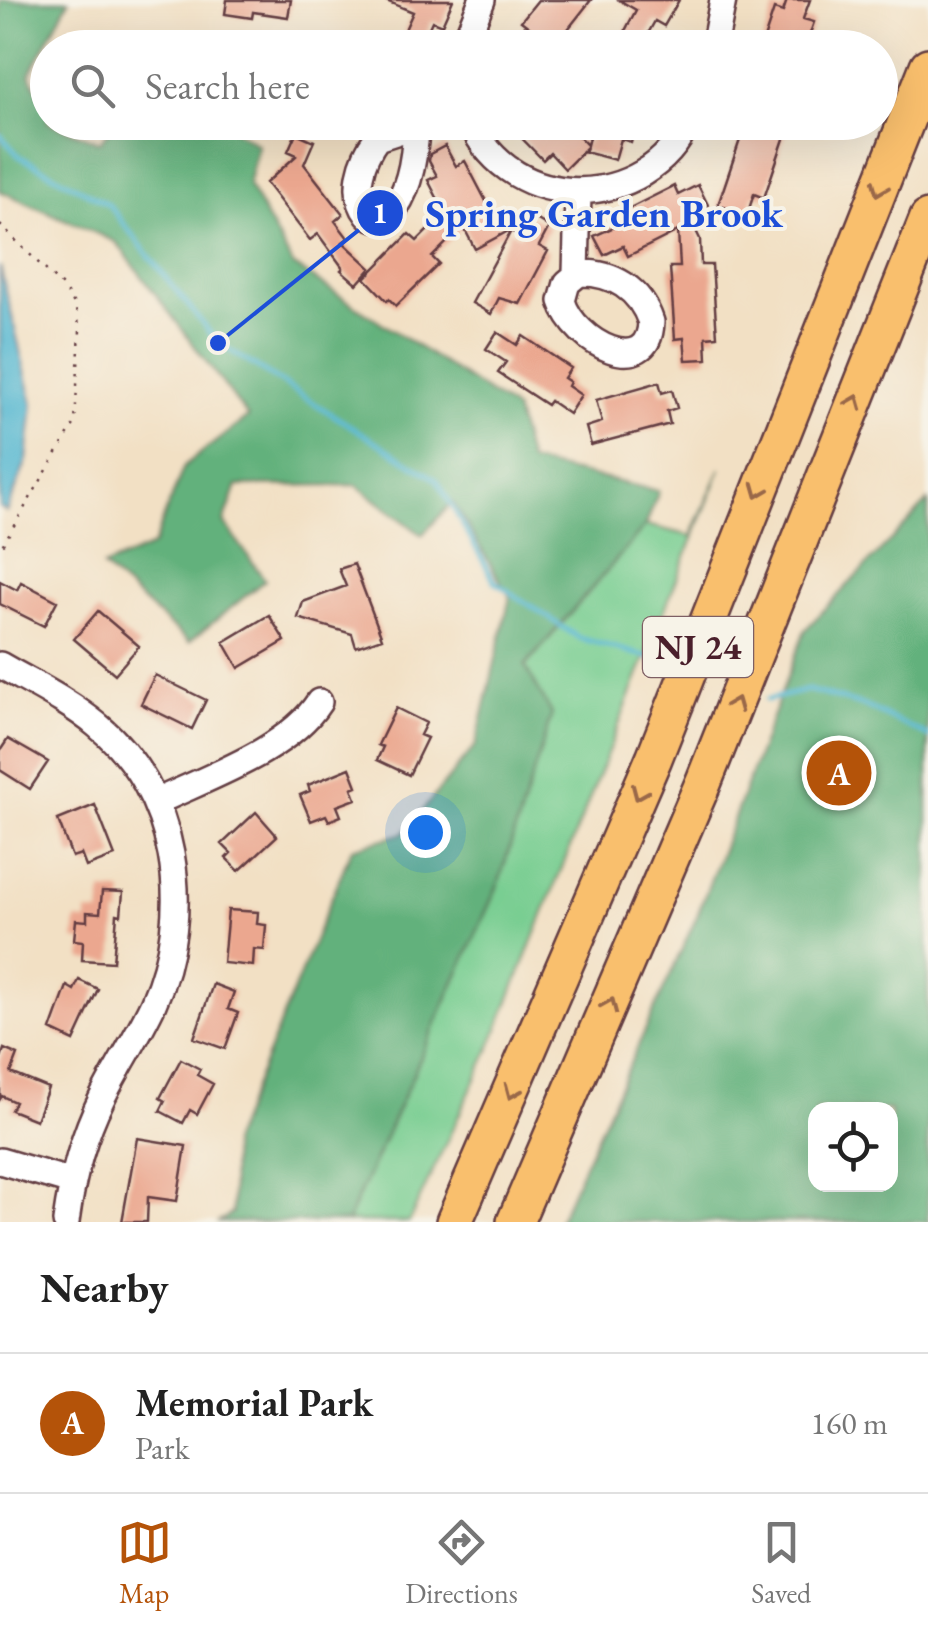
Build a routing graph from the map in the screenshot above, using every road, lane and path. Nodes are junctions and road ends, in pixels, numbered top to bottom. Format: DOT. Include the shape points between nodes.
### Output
graph roads {
  1 [pos="482,0"];
  2 [pos="723,0"];
  3 [pos="470,30"];
  4 [pos="717,30"];
  5 [pos="928,66"];
  6 [pos="482,140"];
  7 [pos="678,140"];
  8 [pos="578,192"];
  9 [pos="928,218"];
  10 [pos="0,225"];
  11 [pos="576,274"];
  12 [pos="0,549"];
  13 [pos="0,664"];
  14 [pos="319,702"];
  15 [pos="156,802"];
  16 [pos="0,1161"];
  17 [pos="72,1182"];
  18 [pos="66,1222"];
  19 [pos="454,1222"];
  20 [pos="515,1222"];
  1 -- 3 [label="street"];
  2 -- 4 [label="street"];
  5 -- 19 [label="highway, NJ 24, one-way" via="654,758"];
  6 -- 8 [label="street" via="526,179"];
  7 -- 8 [label="street" via="639,178"];
  8 -- 11 [label="street"];
  20 -- 9 [label="highway, NJ 24, one-way" via="704,782"];
  10 -- 12 [label="path" via="75,305 80,346 76,424"];
  13 -- 15 [label="street" via="99,726"];
  14 -- 15 [label="street" via="284,740"];
  15 -- 17 [label="street" via="176,886 172,945 153,1004 84,1138"];
  16 -- 17 [label="street"];
  17 -- 18 [label="street"];
}
